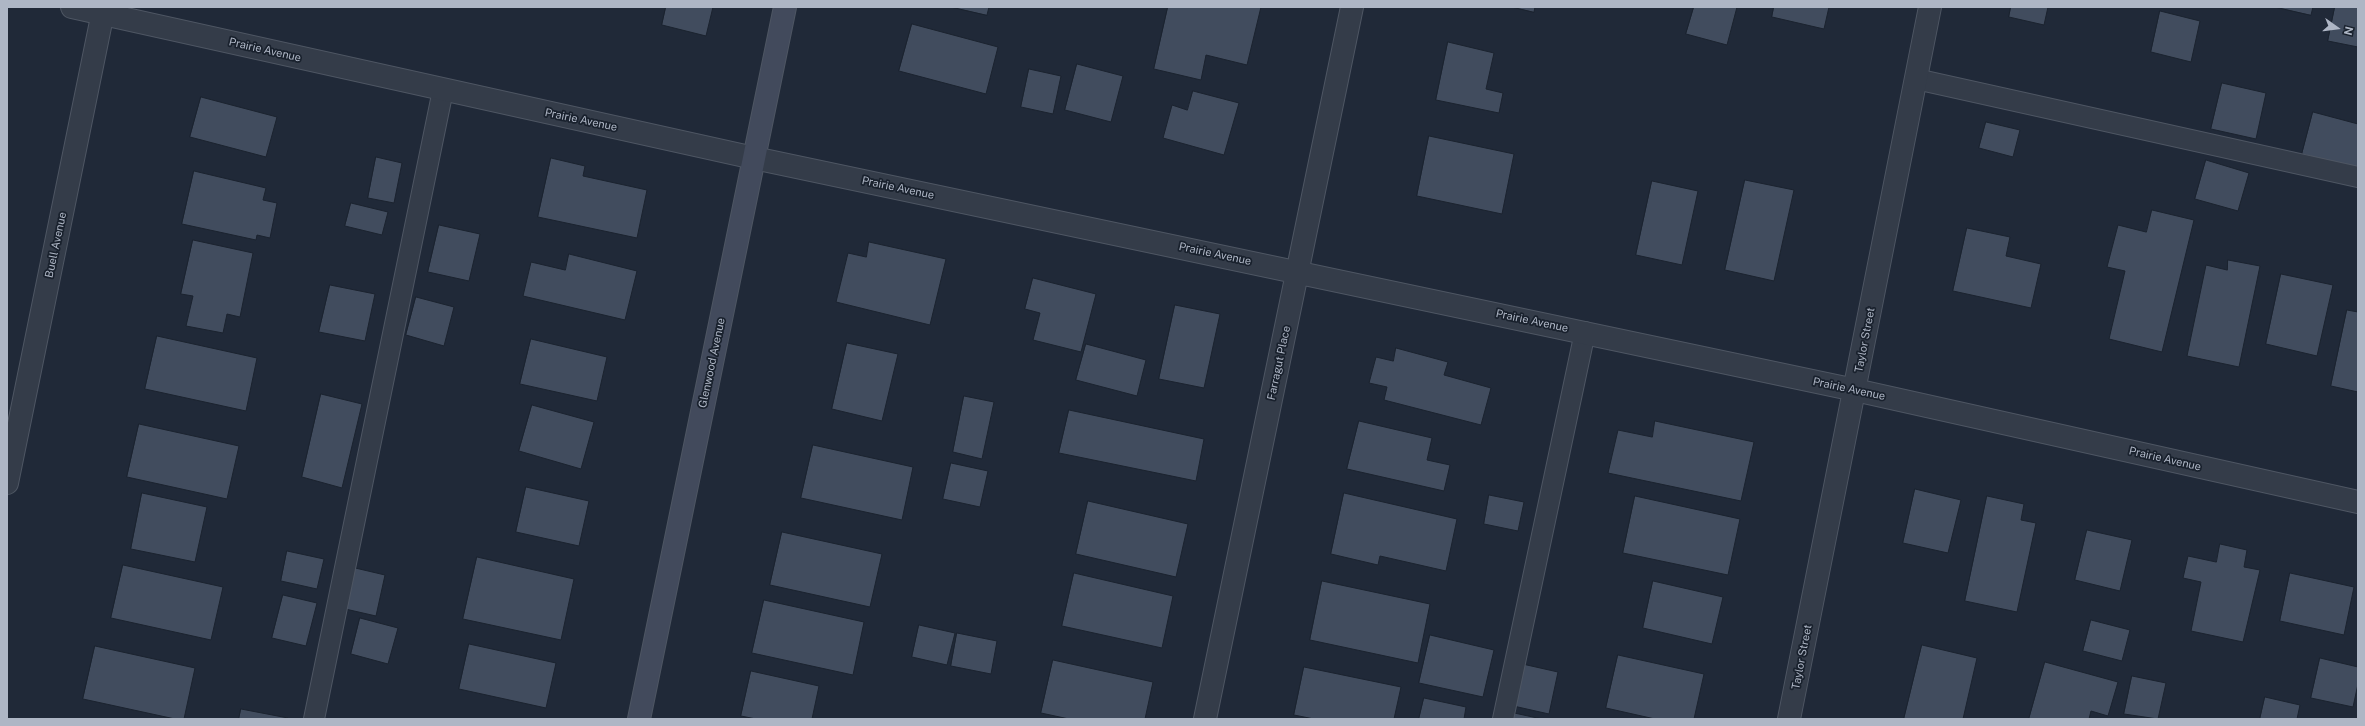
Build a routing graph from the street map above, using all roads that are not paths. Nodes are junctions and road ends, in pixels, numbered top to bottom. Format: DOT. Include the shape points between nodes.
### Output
graph roads {
  1 [pos="72,7"];
  2 [pos="785,7"];
  3 [pos="1352,7"];
  4 [pos="1930,7"];
  5 [pos="104,10"];
  6 [pos="1916,79"];
  7 [pos="443,90"];
  8 [pos="754,158"];
  9 [pos="2358,177"];
  10 [pos="1298,272"];
  11 [pos="1585,332"];
  12 [pos="1855,390"];
  13 [pos="7,483"];
  14 [pos="2358,502"];
  15 [pos="314,719"];
  16 [pos="639,719"];
  17 [pos="1205,719"];
  18 [pos="1502,719"];
  19 [pos="1789,719"];
  1 -- 5 [label="street, Prairie Avenue"];
  2 -- 8 [label="street, Glenwood Avenue"];
  3 -- 10 [label="street, Farragut Place"];
  4 -- 6 [label="street, Taylor Street"];
  5 -- 7 [label="street, Prairie Avenue"];
  5 -- 13 [label="street, Buell Avenue"];
  6 -- 9 [label="lane"];
  6 -- 12 [label="street, Taylor Street"];
  7 -- 8 [label="street, Prairie Avenue"];
  7 -- 15 [label="lane"];
  8 -- 10 [label="street, Prairie Avenue"];
  8 -- 16 [label="street, Glenwood Avenue"];
  10 -- 11 [label="street, Prairie Avenue"];
  10 -- 17 [label="street, Farragut Place"];
  11 -- 12 [label="street, Prairie Avenue"];
  11 -- 18 [label="lane"];
  12 -- 14 [label="street, Prairie Avenue"];
  12 -- 19 [label="street, Taylor Street"];
}
